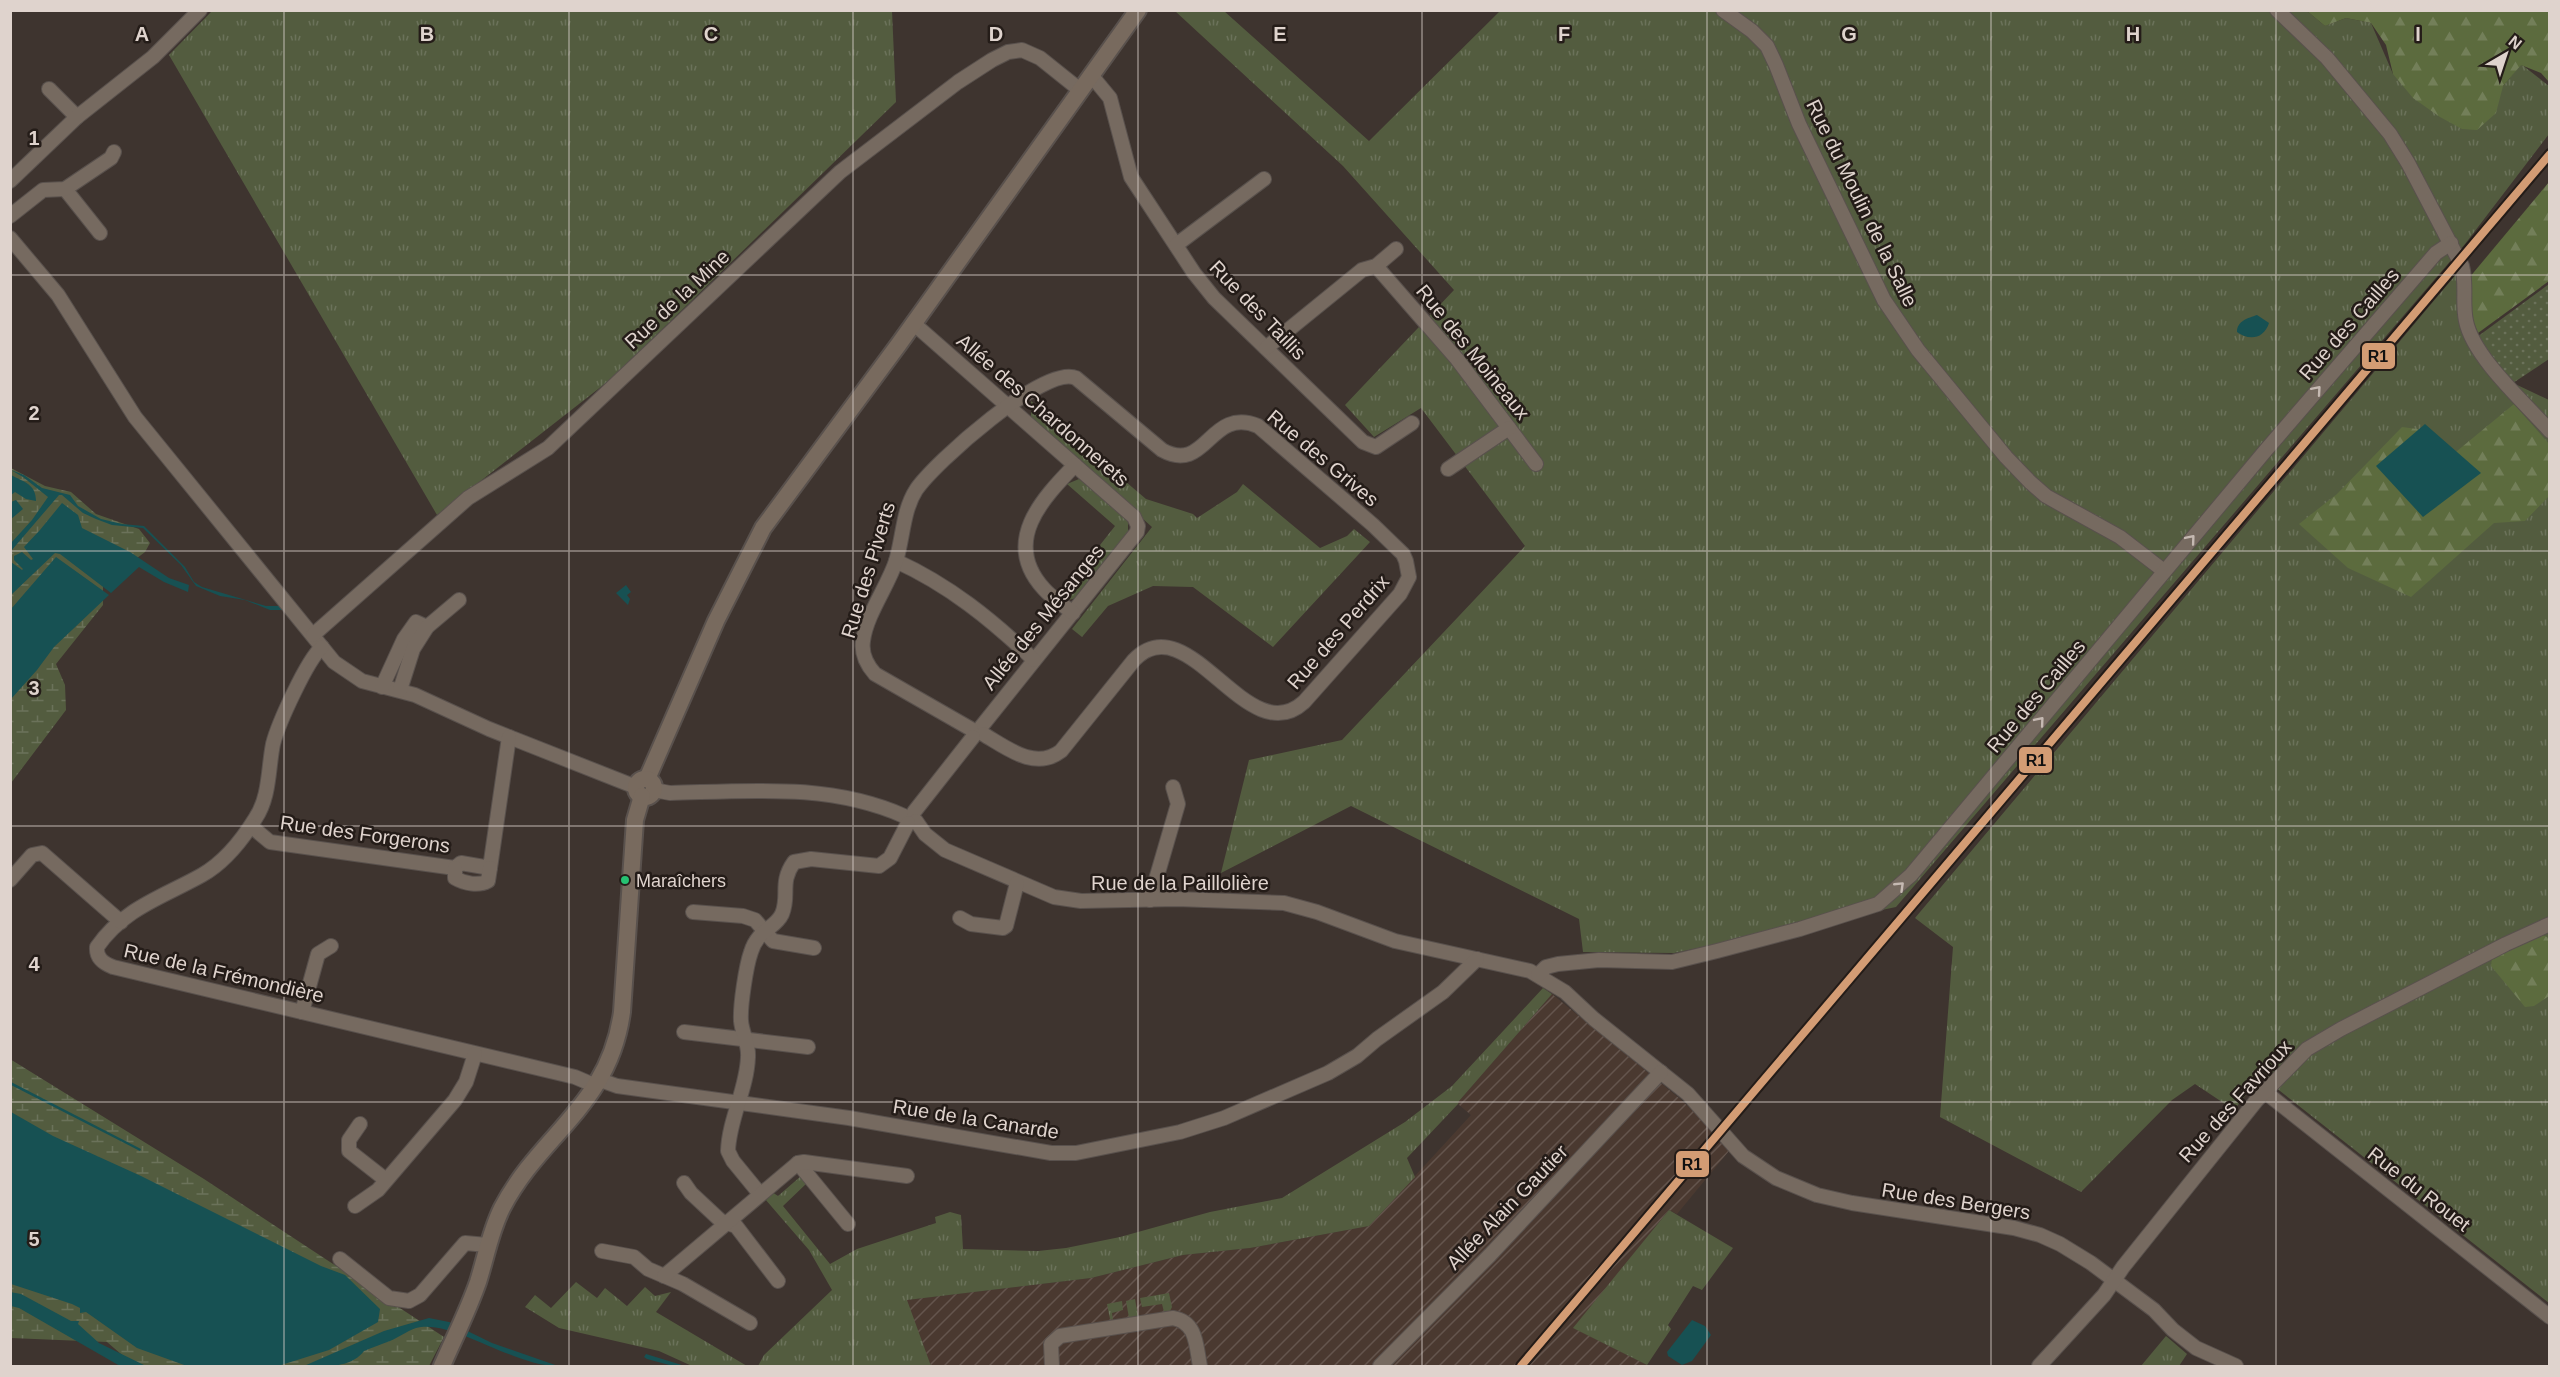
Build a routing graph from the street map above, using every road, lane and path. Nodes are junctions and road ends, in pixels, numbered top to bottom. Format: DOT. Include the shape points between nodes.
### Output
graph roads {
  1 [pos="200,10"];
  2 [pos="1138,10"];
  3 [pos="1723,10"];
  4 [pos="2277,10"];
  5 [pos="1091,75"];
  6 [pos="49,89"];
  7 [pos="1080,90"];
  8 [pos="77,117"];
  9 [pos="114,152"];
  10 [pos="1264,179"];
  11 [pos="10,181"];
  12 [pos="65,189"];
  13 [pos="10,216"];
  14 [pos="100,233"];
  15 [pos="10,238"];
  16 [pos="2451,243"];
  17 [pos="1176,245"];
  18 [pos="1396,249"];
  19 [pos="1376,266"];
  20 [pos="913,322"];
  21 [pos="1266,348"];
  22 [pos="989,388"];
  23 [pos="1027,394"];
  24 [pos="1008,405"];
  25 [pos="993,416"];
  26 [pos="1026,421"];
  27 [pos="1412,423"];
  28 [pos="1509,428"];
  29 [pos="2550,431"];
  30 [pos="1536,464"];
  31 [pos="1075,465"];
  32 [pos="1448,469"];
  33 [pos="1373,525"];
  34 [pos="1137,532"];
  35 [pos="896,561"];
  36 [pos="2164,571"];
  37 [pos="459,600"];
  38 [pos="1073,613"];
  39 [pos="427,627"];
  40 [pos="313,635"];
  41 [pos="318,650"];
  42 [pos="1034,660"];
  43 [pos="382,687"];
  44 [pos="400,690"];
  45 [pos="977,732"];
  46 [pos="509,737"];
  47 [pos="1173,787"];
  48 [pos="645,788"];
  49 [pos="910,818"];
  50 [pos="251,826"];
  51 [pos="10,880"];
  52 [pos="1017,883"];
  53 [pos="1150,900"];
  54 [pos="693,912"];
  55 [pos="960,918"];
  56 [pos="121,922"];
  57 [pos="2550,924"];
  58 [pos="764,930"];
  59 [pos="331,946"];
  60 [pos="814,948"];
  61 [pos="1477,959"];
  62 [pos="1538,975"];
  63 [pos="302,1012"];
  64 [pos="684,1032"];
  65 [pos="747,1041"];
  66 [pos="808,1047"];
  67 [pos="475,1054"];
  68 [pos="1661,1072"];
  69 [pos="598,1083"];
  70 [pos="2265,1092"];
  71 [pos="739,1103"];
  72 [pos="360,1124"];
  73 [pos="1721,1131"];
  74 [pos="798,1163"];
  75 [pos="907,1176"];
  76 [pos="386,1180"];
  77 [pos="684,1183"];
  78 [pos="760,1194"];
  79 [pos="355,1206"];
  80 [pos="727,1222"];
  81 [pos="848,1224"];
  82 [pos="487,1245"];
  83 [pos="602,1251"];
  84 [pos="340,1259"];
  85 [pos="664,1276"];
  86 [pos="778,1281"];
  87 [pos="2114,1281"];
  88 [pos="2550,1317"];
  89 [pos="750,1323"];
  90 [pos="442,1366"];
  91 [pos="1052,1366"];
  92 [pos="1200,1366"];
  93 [pos="1380,1366"];
  94 [pos="2039,1366"];
  95 [pos="2236,1366"];
  1 -- 8 [label="street" via="153,57"];
  2 -- 5 [label="main road"];
  3 -- 36 [label="street, Rue du Moulin de la Salle" via="1767,46 1799,124 1878,290 1918,350 2030,482 2046,496 2120,537"];
  4 -- 16 [label="street" via="2327,58 2390,134"];
  5 -- 7 [label="main road"];
  5 -- 17 [label="street, Rue des Taillis" via="1110,98 1131,177"];
  6 -- 8 [label="street"];
  7 -- 20 [label="main road"];
  7 -- 40 [label="street, Rue de la Mine" via="1040,58 1022,50 992,60 958,82 840,172 548,448 468,498"];
  8 -- 11 [label="street"];
  9 -- 12 [label="street"];
  10 -- 17 [label="street"];
  12 -- 13 [label="street" via="42,190"];
  12 -- 14 [label="street"];
  15 -- 40 [label="street, Rue de la Paillolière" via="58,295 135,417"];
  16 -- 29 [label="street" via="2464,276 2470,336"];
  36 -- 16 [label="street, Rue des Cailles, one-way" via="2436,253"];
  17 -- 21 [label="street, Rue des Taillis" via="1214,298"];
  18 -- 19 [label="street"];
  19 -- 21 [label="street" via="1362,270"];
  19 -- 28 [label="street, Rue des Moineaux" via="1457,359"];
  20 -- 22 [label="street, Allée des Chardonnerets"];
  20 -- 48 [label="main road" via="763,528 716,621"];
  21 -- 27 [label="street, Rue des Taillis" via="1363,442 1376,447"];
  22 -- 24 [label="street, Allée des Chardonnerets"];
  22 -- 25 [label="street"];
  23 -- 24 [label="street, Rue des Grives"];
  23 -- 26 [label="street"];
  23 -- 33 [label="street, Rue des Grives" via="1062,375 1070,375 1162,450 1175,456 1201,448 1221,427 1245,421 1265,431"];
  24 -- 25 [label="street, Rue des Piverts"];
  24 -- 26 [label="street, Allée des Chardonnerets"];
  25 -- 35 [label="street, Rue des Piverts" via="915,492"];
  26 -- 31 [label="street, Allée des Chardonnerets"];
  28 -- 30 [label="street, Rue des Moineaux"];
  28 -- 32 [label="street"];
  31 -- 34 [label="street, Allée des Chardonnerets" via="1134,516"];
  31 -- 38 [label="street" via="1038,506 1029,522 1026,549 1040,584"];
  33 -- 45 [label="street, Rue des Perdrix" via="1406,561 1407,584 1292,711 1266,712 1185,655 1156,646 1134,660 1053,757 1029,759"];
  34 -- 38 [label="street, Allée des Mésanges"];
  35 -- 42 [label="street" via="982,613"];
  35 -- 45 [label="street, Rue des Piverts" via="864,634 865,659 882,680"];
  62 -- 36 [label="street, Rue des Cailles, one-way" via="1546,967 1558,964 1599,960 1672,962 1800,929 1885,900 1911,875"];
  37 -- 39 [label="street"];
  38 -- 42 [label="street, Allée des Mésanges"];
  39 -- 43 [label="street" via="416,622"];
  39 -- 44 [label="street" via="413,649"];
  40 -- 41 [label="street, Rue de la Paillolière"];
  41 -- 43 [label="street, Rue de la Paillolière" via="362,681"];
  41 -- 50 [label="street, Rue de la Frémondière" via="307,664 275,740 264,802"];
  42 -- 45 [label="street, Allée des Mésanges"];
  43 -- 44 [label="street, Rue de la Paillolière"];
  44 -- 46 [label="street, Rue de la Paillolière"];
  45 -- 49 [label="street, Allée des Mésanges"];
  46 -- 48 [label="street, Rue de la Paillolière"];
  46 -- 50 [label="street, Rue des Forgerons" via="490,868 461,863 455,868 270,842"];
  47 -- 53 [label="street" via="1178,804"];
  48 -- 49 [label="street, Rue de la Paillolière" via="670,793 828,793 870,802"];
  48 -- 69 [label="main road" via="634,830 618,1040"];
  49 -- 52 [label="street, Rue de la Paillolière" via="945,850"];
  49 -- 58 [label="street, Allée des Mésanges" via="890,858 879,866 811,859 794,862 786,873 783,913"];
  50 -- 56 [label="street, Rue de la Frémondière" via="202,874 133,911"];
  51 -- 56 [label="street" via="32,855 42,853"];
  52 -- 53 [label="street, Rue de la Paillolière" via="1067,900"];
  52 -- 55 [label="street" via="1003,928 971,924"];
  53 -- 61 [label="street, Rue de la Paillolière" via="1284,903 1395,941"];
  54 -- 58 [label="street" via="743,916 755,920"];
  56 -- 63 [label="street, Rue de la Frémondière" via="97,947 97,954 106,964"];
  57 -- 70 [label="street, Rue des Favrioux" via="2332,1034 2307,1049"];
  58 -- 60 [label="street" via="773,940"];
  58 -- 65 [label="street" via="750,954 741,1021"];
  59 -- 63 [label="street" via="318,954"];
  61 -- 62 [label="street, Rue de la Paillolière"];
  61 -- 71 [label="street, Rue de la Canarde" via="1443,992 1328,1073 1224,1118 1106,1148 1051,1153"];
  62 -- 68 [label="street, Rue de la Paillolière" via="1565,992"];
  63 -- 67 [label="street, Rue de la Frémondière"];
  64 -- 65 [label="street"];
  65 -- 66 [label="street"];
  65 -- 71 [label="street"];
  67 -- 69 [label="street, Rue de la Frémondière"];
  67 -- 76 [label="street" via="455,1100"];
  68 -- 73 [label="street, Rue de la Paillolière" via="1688,1094"];
  68 -- 93 [label="street, Allée Alain Gautier"];
  69 -- 71 [label="street, Rue de la Canarde"];
  69 -- 82 [label="main road" via="511,1193"];
  70 -- 87 [label="street, Rue des Favrioux"];
  70 -- 88 [label="street, Rue du Rouet"];
  71 -- 78 [label="street" via="728,1151"];
  72 -- 76 [label="street" via="349,1140 349,1150"];
  73 -- 87 [label="street, Rue des Bergers" via="1756,1167 1817,1195 2040,1235"];
  74 -- 75 [label="street"];
  74 -- 78 [label="street"];
  74 -- 81 [label="street"];
  76 -- 79 [label="street" via="373,1196"];
  77 -- 80 [label="street" via="721,1221"];
  78 -- 80 [label="street"];
  80 -- 85 [label="street"];
  80 -- 86 [label="street" via="736,1226"];
  82 -- 84 [label="street" via="465,1243 420,1295 403,1302 389,1298"];
  82 -- 90 [label="main road" via="463,1321"];
  83 -- 85 [label="street" via="634,1257"];
  85 -- 89 [label="street"];
  87 -- 94 [label="street, Rue des Favrioux"];
  87 -- 95 [label="street, Rue des Bergers" via="2196,1348"];
  91 -- 92 [label="street" via="1051,1344 1060,1336 1173,1318 1193,1331"];
}
